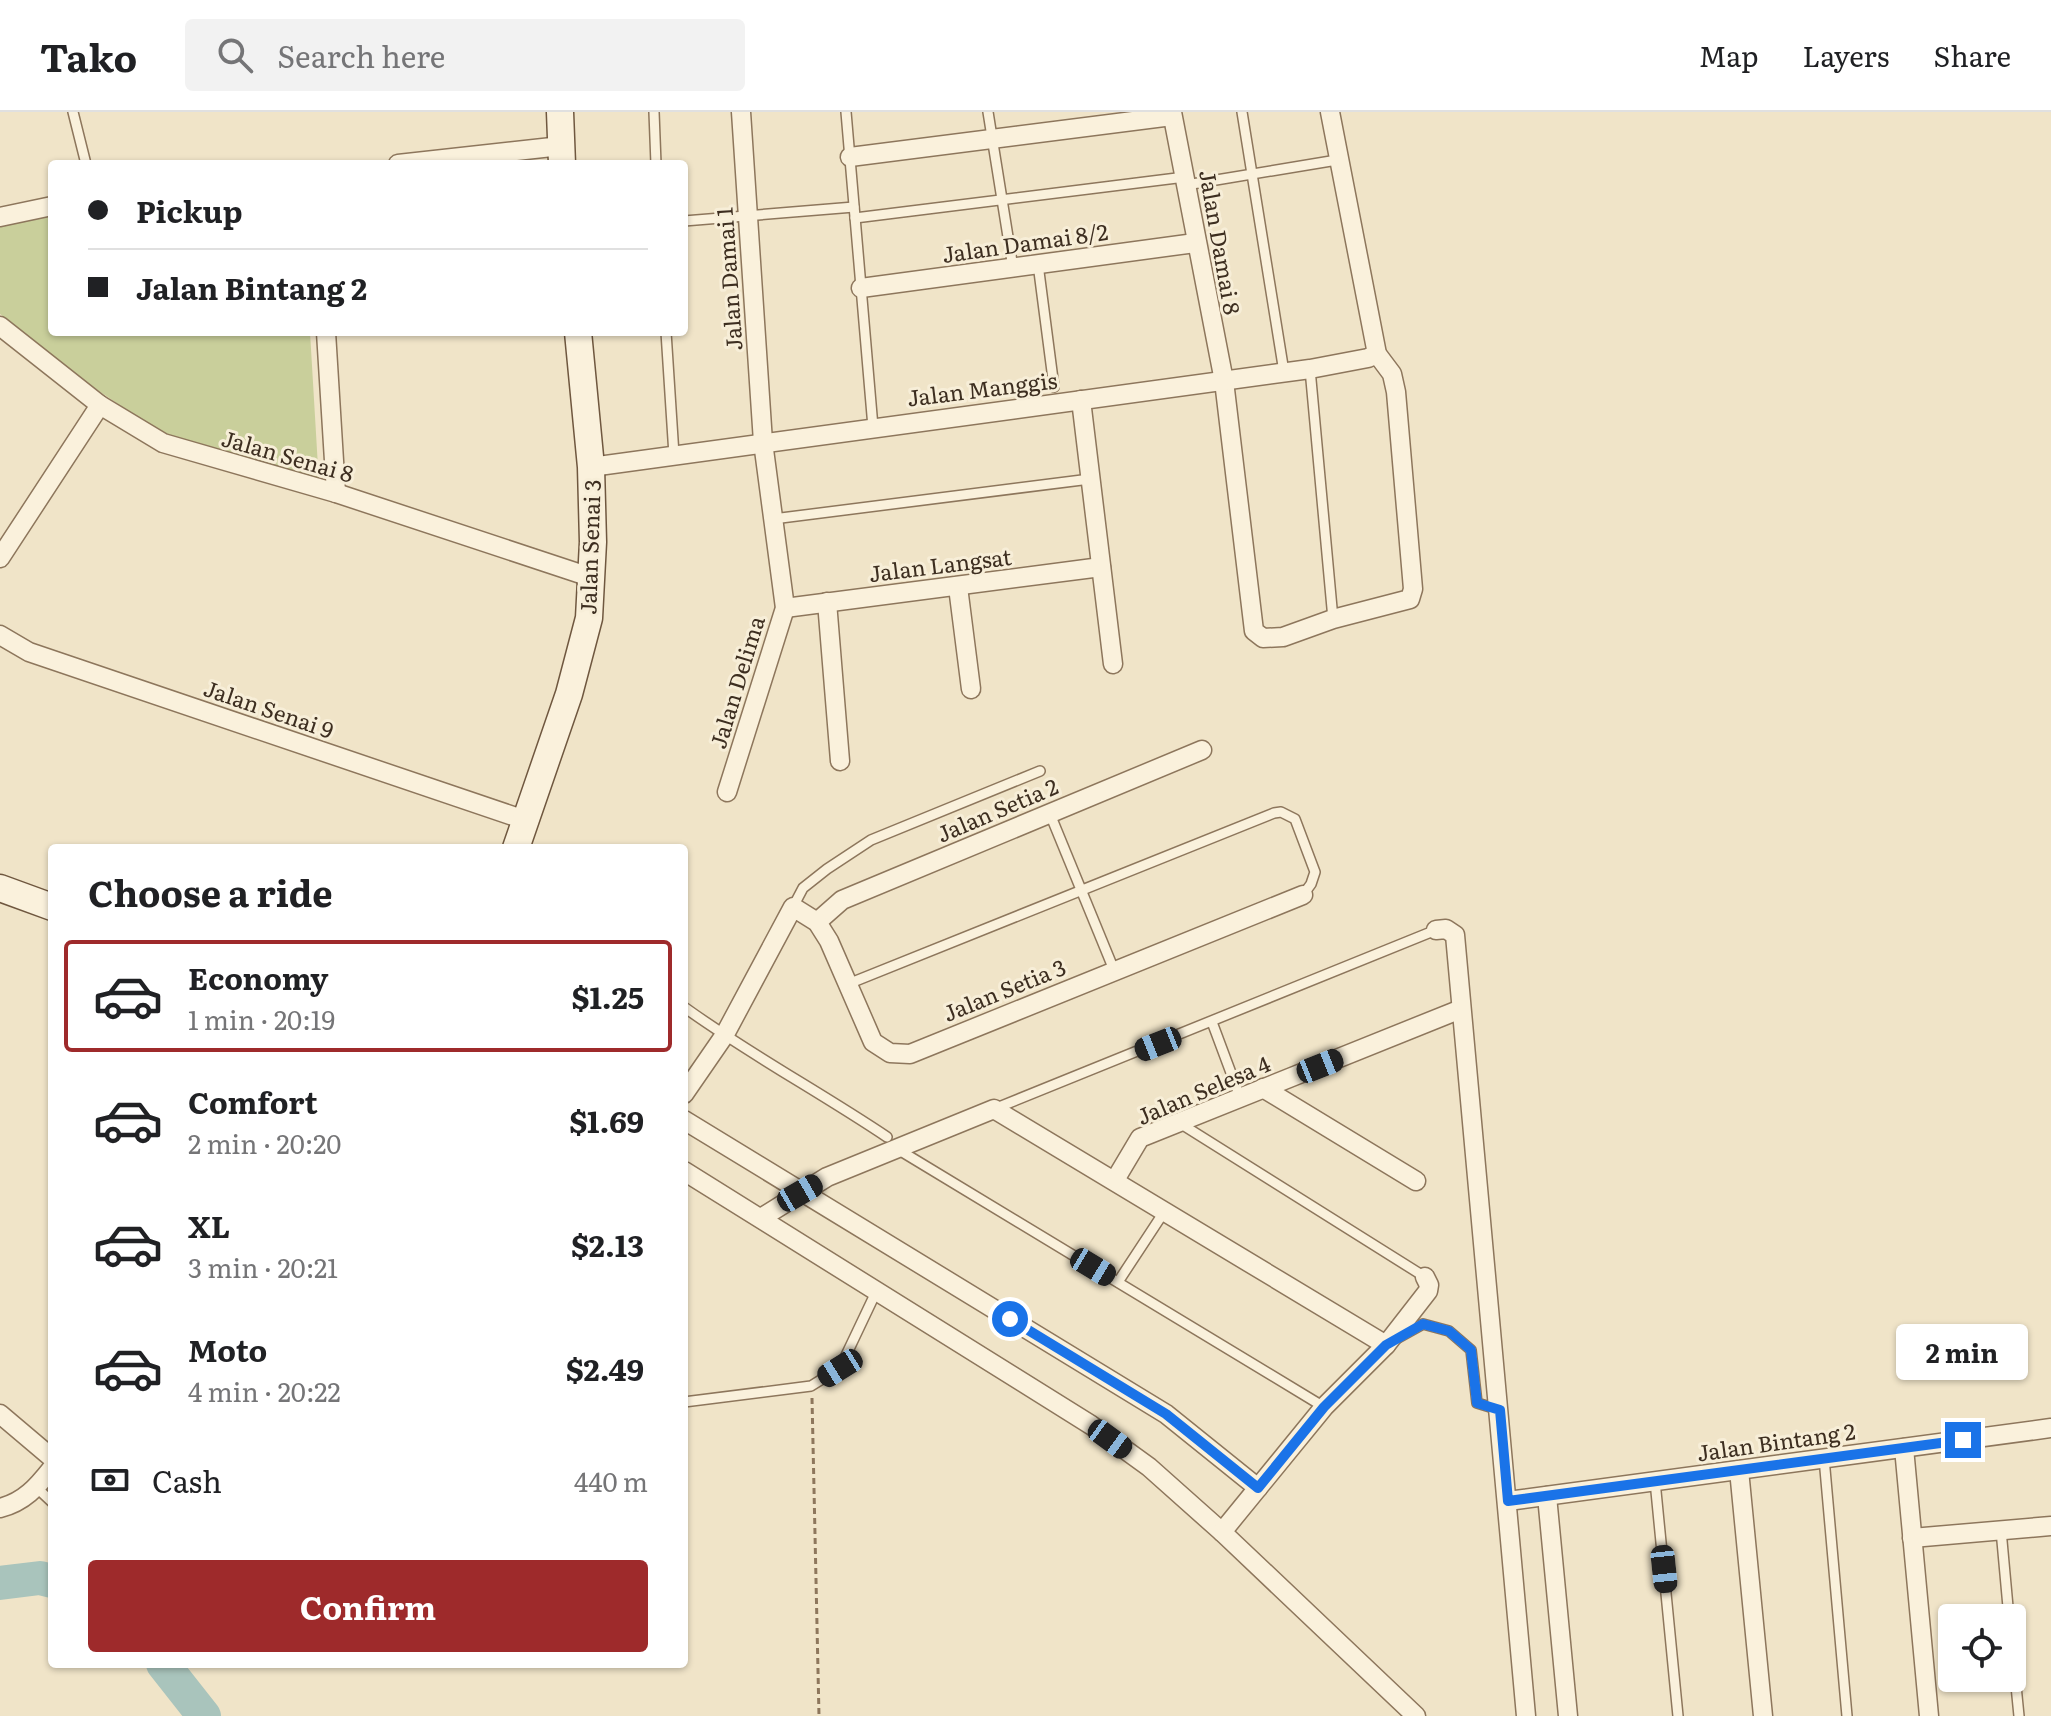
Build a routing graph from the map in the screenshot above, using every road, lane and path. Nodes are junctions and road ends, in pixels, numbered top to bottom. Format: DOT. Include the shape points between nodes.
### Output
graph roads {
  1 [pos="73,112"];
  2 [pos="560,112"];
  3 [pos="654,112"];
  4 [pos="741,112"];
  5 [pos="846,112"];
  6 [pos="988,112"];
  7 [pos="1242,112"];
  8 [pos="1330,112"];
  9 [pos="1172,114"];
  10 [pos="992,138"];
  11 [pos="562,155"];
  12 [pos="850,157"];
  13 [pos="85,160"];
  14 [pos="471,160"];
  15 [pos="656,160"];
  16 [pos="1337,160"];
  17 [pos="1253,175"];
  18 [pos="1186,181"];
  19 [pos="1002,200"];
  20 [pos="48,207"];
  21 [pos="854,207"];
  22 [pos="0,217"];
  23 [pos="748,217"];
  24 [pos="855,218"];
  25 [pos="688,221"];
  26 [pos="1195,243"];
  27 [pos="1038,264"];
  28 [pos="1013,268"];
  29 [pos="861,288"];
  30 [pos="0,326"];
  31 [pos="326,336"];
  32 [pos="578,336"];
  33 [pos="666,336"];
  34 [pos="1377,354"];
  35 [pos="1310,369"];
  36 [pos="1284,372"];
  37 [pos="1224,381"];
  38 [pos="1054,387"];
  39 [pos="1081,400"];
  40 [pos="100,405"];
  41 [pos="873,427"];
  42 [pos="763,442"];
  43 [pos="674,455"];
  44 [pos="591,467"];
  45 [pos="1090,479"];
  46 [pos="336,493"];
  47 [pos="773,519"];
  48 [pos="0,558"];
  49 [pos="1101,567"];
  50 [pos="590,577"];
  51 [pos="958,587"];
  52 [pos="827,602"];
  53 [pos="785,608"];
  54 [pos="1333,619"];
  55 [pos="0,635"];
  56 [pos="1113,664"];
  57 [pos="971,689"];
  58 [pos="1202,750"];
  59 [pos="840,761"];
  60 [pos="1040,771"];
  61 [pos="727,792"];
  62 [pos="1050,814"];
  63 [pos="525,820"];
  64 [pos="517,844"];
  65 [pos="0,888"];
  66 [pos="1082,889"];
  67 [pos="1303,895"];
  68 [pos="48,906"];
  69 [pos="793,907"];
  70 [pos="817,922"];
  71 [pos="1436,930"];
  72 [pos="1114,970"];
  73 [pos="848,984"];
  74 [pos="1461,1009"];
  75 [pos="688,1010"];
  76 [pos="1212,1022"];
  77 [pos="724,1036"];
  78 [pos="688,1088"];
  79 [pos="1263,1088"];
  80 [pos="1240,1097"];
  81 [pos="994,1109"];
  82 [pos="1178,1122"];
  83 [pos="688,1123"];
  84 [pos="891,1142"];
  85 [pos="688,1173"];
  86 [pos="1115,1180"];
  87 [pos="1416,1181"];
  88 [pos="800,1193"];
  89 [pos="1164,1212"];
  90 [pos="761,1218"];
  91 [pos="1425,1277"];
  92 [pos="1118,1282"];
  93 [pos="877,1290"];
  94 [pos="1386,1345"];
  95 [pos="811,1386"];
  96 [pos="688,1401"];
  97 [pos="1324,1407"];
  98 [pos="1500,1410"];
  99 [pos="0,1414"];
  100 [pos="2051,1428"];
  101 [pos="1904,1448"];
  102 [pos="48,1455"];
  103 [pos="1824,1458"];
  104 [pos="1739,1470"];
  105 [pos="48,1473"];
  106 [pos="1655,1481"];
  107 [pos="36,1487"];
  108 [pos="1258,1488"];
  109 [pos="1547,1496"];
  110 [pos="48,1498"];
  111 [pos="1508,1501"];
  112 [pos="0,1508"];
  113 [pos="2051,1526"];
  114 [pos="2001,1530"];
  115 [pos="1222,1532"];
  116 [pos="1912,1538"];
  117 [pos="2008,1604"];
  118 [pos="2017,1692"];
  119 [pos="819,1716"];
  120 [pos="1416,1716"];
  121 [pos="1526,1716"];
  122 [pos="1568,1716"];
  123 [pos="1678,1716"];
  124 [pos="1763,1716"];
  125 [pos="1847,1716"];
  126 [pos="1929,1716"];
  127 [pos="2019,1716"];
  1 -- 13 [label="lane"];
  2 -- 11 [label="street"];
  3 -- 15 [label="lane"];
  4 -- 23 [label="street, Jalan Damai 1"];
  5 -- 12 [label="lane"];
  6 -- 10 [label="lane"];
  7 -- 17 [label="lane"];
  8 -- 16 [label="street"];
  9 -- 10 [label="street"];
  9 -- 18 [label="street, Jalan Damai 8"];
  10 -- 12 [label="street"];
  10 -- 19 [label="lane"];
  11 -- 14 [label="street"];
  12 -- 21 [label="lane"];
  16 -- 17 [label="lane"];
  16 -- 34 [label="street"];
  17 -- 18 [label="lane"];
  17 -- 36 [label="lane"];
  18 -- 19 [label="lane"];
  18 -- 26 [label="street, Jalan Damai 8"];
  19 -- 24 [label="lane"];
  19 -- 28 [label="lane"];
  20 -- 22 [label="street"];
  21 -- 23 [label="lane"];
  21 -- 24 [label="lane"];
  23 -- 25 [label="lane"];
  23 -- 42 [label="street, Jalan Damai 1"];
  24 -- 29 [label="lane"];
  26 -- 27 [label="street, Jalan Damai 8/2"];
  26 -- 37 [label="street, Jalan Damai 8"];
  27 -- 28 [label="street, Jalan Damai 8/2"];
  27 -- 38 [label="lane"];
  28 -- 29 [label="street, Jalan Damai 8/2"];
  29 -- 41 [label="lane"];
  30 -- 40 [label="street, Jalan Senai 8"];
  31 -- 46 [label="street"];
  32 -- 44 [label="street, Jalan Senai 3"];
  33 -- 43 [label="lane"];
  34 -- 35 [label="street, Jalan Manggis"];
  34 -- 54 [label="street" via="1392,374 1396,392 1413,589 1410,599"];
  35 -- 36 [label="street, Jalan Manggis"];
  35 -- 54 [label="lane"];
  36 -- 37 [label="street, Jalan Manggis"];
  37 -- 39 [label="street, Jalan Manggis"];
  37 -- 54 [label="street, Jalan Damai 8" via="1254,631 1263,638 1283,637"];
  39 -- 41 [label="street, Jalan Manggis"];
  39 -- 45 [label="street"];
  40 -- 46 [label="street, Jalan Senai 8" via="163,443"];
  40 -- 48 [label="street"];
  41 -- 42 [label="street, Jalan Manggis"];
  42 -- 43 [label="street, Jalan Manggis"];
  42 -- 47 [label="street, Jalan Delima"];
  43 -- 44 [label="street, Jalan Manggis"];
  44 -- 50 [label="street, Jalan Senai 3"];
  45 -- 47 [label="lane"];
  45 -- 49 [label="street"];
  46 -- 50 [label="street, Jalan Senai 8"];
  47 -- 53 [label="street, Jalan Delima"];
  49 -- 51 [label="street, Jalan Langsat"];
  49 -- 56 [label="street"];
  50 -- 63 [label="street, Jalan Senai 3" via="589,618 573,679"];
  51 -- 52 [label="street, Jalan Langsat"];
  51 -- 57 [label="street"];
  52 -- 53 [label="street, Jalan Langsat"];
  52 -- 59 [label="street"];
  53 -- 61 [label="street, Jalan Delima"];
  55 -- 63 [label="street, Jalan Senai 9" via="29,652"];
  58 -- 62 [label="street, Jalan Setia 2"];
  60 -- 69 [label="lane" via="871,840 803,888"];
  62 -- 66 [label="lane"];
  62 -- 70 [label="street, Jalan Setia 2" via="842,900"];
  63 -- 64 [label="street, Jalan Senai 3"];
  65 -- 68 [label="street"];
  66 -- 67 [label="lane" via="1281,812 1295,819 1315,872"];
  66 -- 72 [label="lane"];
  66 -- 73 [label="lane"];
  67 -- 72 [label="street, Jalan Setia 3"];
  69 -- 70 [label="street, Jalan Setia 3"];
  69 -- 77 [label="street"];
  70 -- 73 [label="street, Jalan Setia 3"];
  71 -- 74 [label="street" via="1455,935"];
  71 -- 76 [label="lane"];
  72 -- 73 [label="street, Jalan Setia 3" via="910,1054 890,1053 873,1042"];
  74 -- 79 [label="street, Jalan Selesa 4"];
  74 -- 98 [label="street"];
  75 -- 77 [label="lane"];
  76 -- 80 [label="lane"];
  76 -- 81 [label="lane"];
  77 -- 78 [label="street"];
  77 -- 84 [label="lane"];
  79 -- 80 [label="street, Jalan Selesa 4"];
  79 -- 87 [label="street"];
  80 -- 82 [label="street, Jalan Selesa 4"];
  81 -- 84 [label="street"];
  81 -- 86 [label="street"];
  82 -- 86 [label="street, Jalan Selesa 4" via="1140,1138"];
  82 -- 91 [label="lane"];
  83 -- 88 [label="street"];
  84 -- 88 [label="street"];
  84 -- 92 [label="lane"];
  85 -- 90 [label="street"];
  86 -- 89 [label="street"];
  88 -- 90 [label="street"];
  88 -- 108 [label="street" via="1166,1414"];
  89 -- 92 [label="lane"];
  89 -- 94 [label="street"];
  90 -- 93 [label="street"];
  91 -- 94 [label="street" via="1428,1291"];
  92 -- 97 [label="lane"];
  93 -- 95 [label="lane" via="840,1368"];
  93 -- 115 [label="street" via="1091,1425 1149,1467"];
  94 -- 97 [label="street"];
  94 -- 98 [label="lane" via="1423,1324 1449,1331 1471,1350 1477,1403"];
  95 -- 96 [label="lane"];
  95 -- 119 [label="path"];
  97 -- 108 [label="street"];
  98 -- 111 [label="street"];
  99 -- 102 [label="street"];
  100 -- 101 [label="street, Jalan Bintang 2"];
  101 -- 103 [label="street, Jalan Bintang 2"];
  101 -- 116 [label="street"];
  103 -- 104 [label="street, Jalan Bintang 2"];
  103 -- 125 [label="lane"];
  104 -- 106 [label="street, Jalan Bintang 2"];
  104 -- 124 [label="street"];
  105 -- 107 [label="street"];
  106 -- 109 [label="street, Jalan Bintang 2"];
  106 -- 123 [label="lane"];
  107 -- 110 [label="lane"];
  107 -- 112 [label="street" via="17,1504"];
  108 -- 115 [label="street"];
  109 -- 111 [label="street, Jalan Bintang 2"];
  109 -- 122 [label="street"];
  111 -- 121 [label="street"];
  113 -- 114 [label="street"];
  114 -- 116 [label="street"];
  114 -- 117 [label="lane"];
  115 -- 120 [label="street"];
  116 -- 126 [label="street"];
  118 -- 127 [label="lane"];
}
